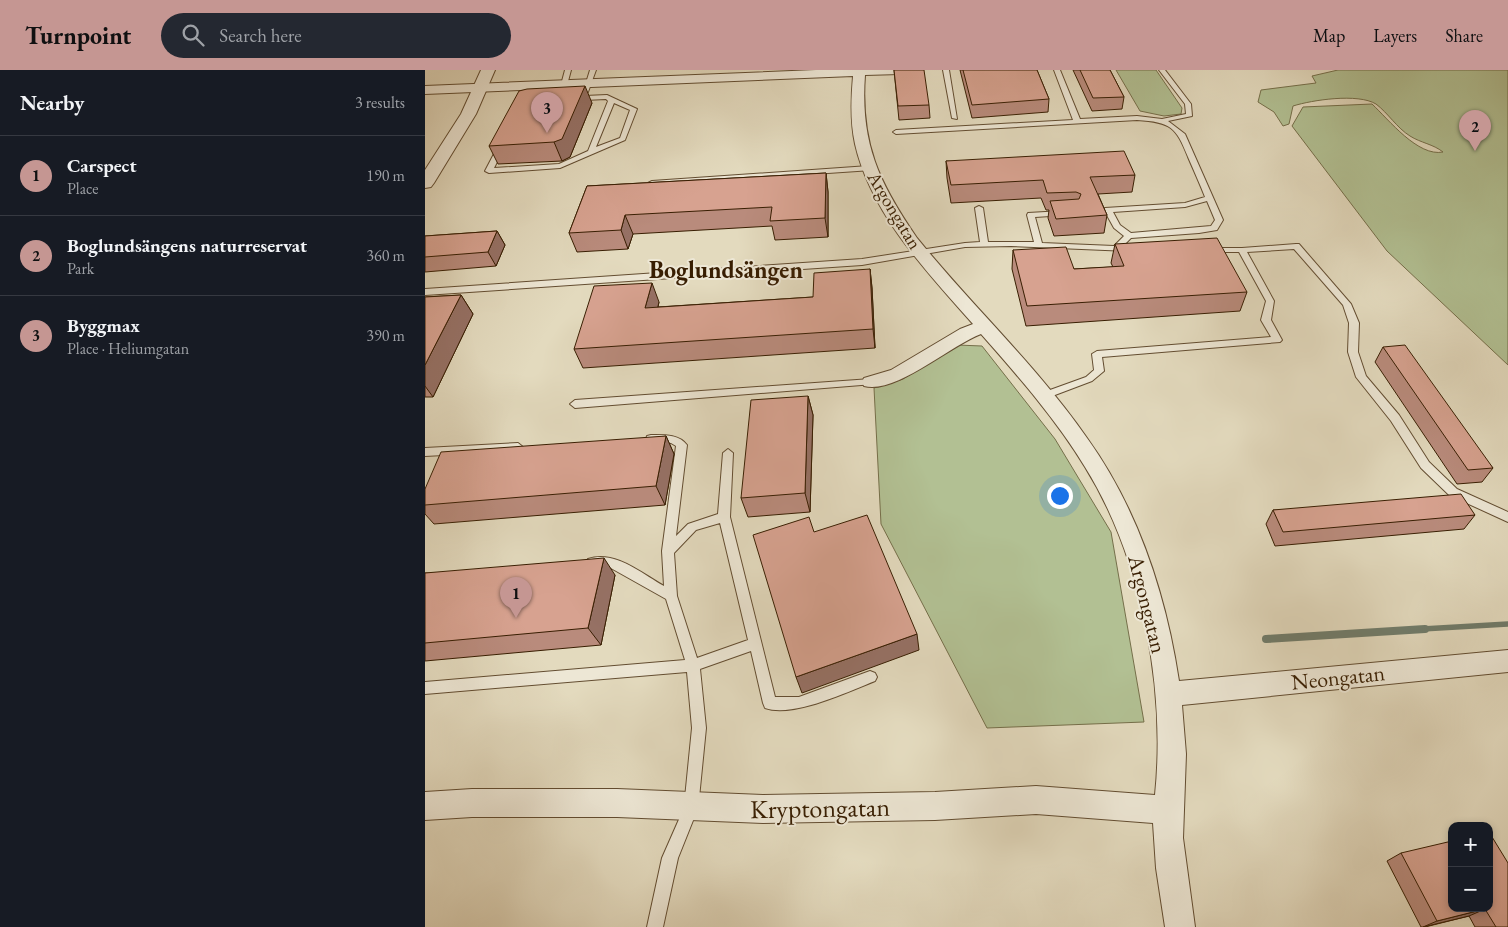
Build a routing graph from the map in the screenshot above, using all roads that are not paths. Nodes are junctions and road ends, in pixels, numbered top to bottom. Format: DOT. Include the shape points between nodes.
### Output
graph roads {
  1 [pos="487,70"];
  2 [pos="568,70"];
  3 [pos="593,70"];
  4 [pos="900,70"];
  5 [pos="946,70"];
  6 [pos="1057,70"];
  7 [pos="1162,70"];
  8 [pos="858,71"];
  9 [pos="742,74"];
  10 [pos="589,84"];
  11 [pos="563,85"];
  12 [pos="481,88"];
  13 [pos="425,90"];
  14 [pos="582,98"];
  15 [pos="612,100"];
  16 [pos="955,118"];
  17 [pos="1077,121"];
  18 [pos="1164,121"];
  19 [pos="896,132"];
  20 [pos="591,152"];
  21 [pos="869,168"];
  22 [pos="425,183"];
  23 [pos="639,184"];
  24 [pos="1210,198"];
  25 [pos="979,208"];
  26 [pos="1074,213"];
  27 [pos="1129,236"];
  28 [pos="984,244"];
  29 [pos="1039,246"];
  30 [pos="1117,248"];
  31 [pos="1136,249"];
  32 [pos="1203,250"];
  33 [pos="1241,250"];
  34 [pos="919,252"];
  35 [pos="425,292"];
  36 [pos="984,326"];
  37 [pos="871,382"];
  38 [pos="1043,396"];
  39 [pos="575,404"];
  40 [pos="638,440"];
  41 [pos="532,446"];
  42 [pos="425,452"];
  43 [pos="728,453"];
  44 [pos="724,517"];
  45 [pos="1508,517"];
  46 [pos="668,551"];
  47 [pos="582,564"];
  48 [pos="671,596"];
  49 [pos="754,644"];
  50 [pos="1508,661"];
  51 [pos="693,665"];
  52 [pos="870,677"];
  53 [pos="425,688"];
  54 [pos="1168,694"];
  55 [pos="425,792"];
  56 [pos="472,802"];
  57 [pos="425,806"];
  58 [pos="691,808"];
  59 [pos="1168,810"];
  60 [pos="655,927"];
  61 [pos="1180,927"];
  1 -- 12 [label="street"];
  2 -- 11 [label="lane"];
  3 -- 10 [label="lane"];
  4 -- 8 [label="street"];
  5 -- 16 [label="lane"];
  6 -- 17 [label="lane"];
  7 -- 18 [label="lane" via="1188,104 1190,115"];
  8 -- 9 [label="street"];
  8 -- 21 [label="street, Argongatan" via="857,126"];
  9 -- 10 [label="street"];
  10 -- 11 [label="street"];
  10 -- 14 [label="lane"];
  11 -- 12 [label="street"];
  12 -- 13 [label="street"];
  12 -- 22 [label="street"];
  14 -- 15 [label="lane" via="607,97"];
  14 -- 20 [label="lane" via="541,100 521,107 489,171 560,166"];
  15 -- 20 [label="lane"];
  15 -- 20 [label="lane" via="634,109 623,139"];
  17 -- 18 [label="lane" via="1137,118"];
  17 -- 19 [label="lane"];
  18 -- 24 [label="lane" via="1182,134"];
  21 -- 23 [label="lane"];
  21 -- 34 [label="street, Argongatan" via="893,215"];
  24 -- 27 [label="lane" via="1219,220 1214,228"];
  24 -- 27 [label="lane" via="1185,205 1108,210 1117,226"];
  25 -- 28 [label="lane"];
  26 -- 29 [label="lane" via="1031,215"];
  27 -- 30 [label="lane"];
  28 -- 29 [label="lane"];
  28 -- 34 [label="lane"];
  29 -- 30 [label="lane"];
  30 -- 31 [label="lane"];
  32 -- 33 [label="lane"];
  33 -- 38 [label="lane" via="1270,301 1266,320 1277,340 1097,354 1099,371 1089,380"];
  33 -- 45 [label="lane" via="1296,246 1347,304 1354,323 1353,352 1361,377 1395,418 1425,465 1453,492"];
  34 -- 35 [label="lane" via="862,262"];
  34 -- 36 [label="street, Argongatan"];
  36 -- 37 [label="street" via="966,333 898,374"];
  36 -- 38 [label="street, Argongatan"];
  37 -- 39 [label="lane"];
  38 -- 54 [label="street, Argongatan" via="1087,453 1122,518 1137,555 1157,624"];
  40 -- 46 [label="lane" via="667,438 682,445"];
  41 -- 42 [label="lane"];
  43 -- 44 [label="lane"];
  44 -- 46 [label="lane" via="692,527"];
  44 -- 49 [label="lane"];
  46 -- 48 [label="lane"];
  47 -- 48 [label="lane" via="611,562"];
  48 -- 51 [label="lane"];
  49 -- 51 [label="lane"];
  49 -- 52 [label="lane" via="770,703 799,703"];
  50 -- 54 [label="street, Neongatan"];
  51 -- 53 [label="lane"];
  51 -- 58 [label="lane" via="699,728"];
  54 -- 59 [label="street, Argongatan" via="1172,754"];
  55 -- 56 [label="street, Kryptongatan"];
  56 -- 57 [label="street, Kryptongatan"];
  56 -- 58 [label="street, Kryptongatan" via="617,803"];
  58 -- 59 [label="street, Kryptongatan" via="935,806 1036,800"];
  58 -- 60 [label="lane" via="670,858"];
  59 -- 61 [label="street, Argongatan" via="1170,864"];
}
